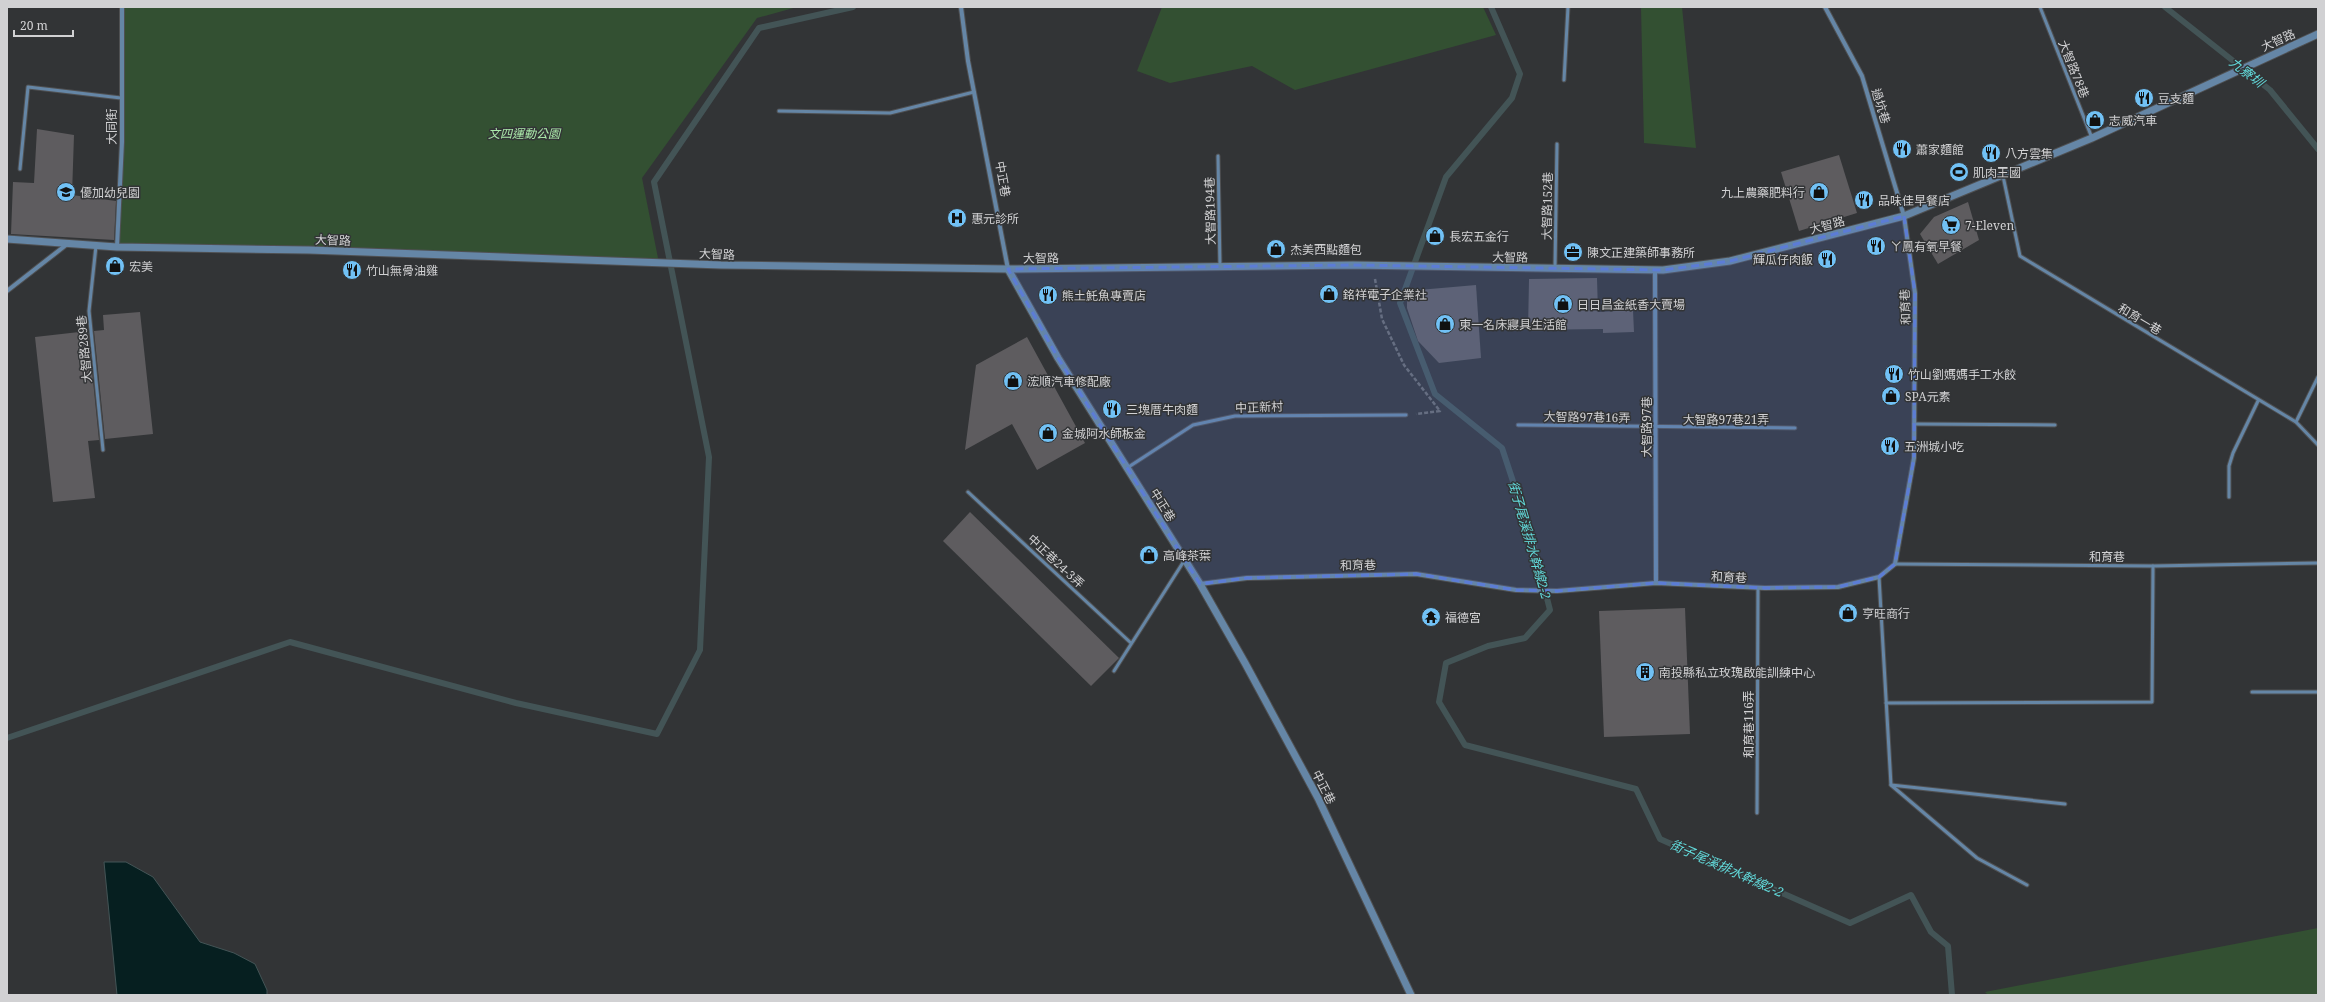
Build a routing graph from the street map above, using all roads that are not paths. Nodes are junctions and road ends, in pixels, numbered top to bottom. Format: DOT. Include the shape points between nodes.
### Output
graph roads {
  1 [pos="122,7"];
  2 [pos="961,7"];
  3 [pos="1568,7"];
  4 [pos="1825,7"];
  5 [pos="2040,7"];
  6 [pos="2318,34"];
  7 [pos="1564,80"];
  8 [pos="974,92"];
  9 [pos="121,98"];
  10 [pos="779,111"];
  11 [pos="2092,138"];
  12 [pos="1557,144"];
  13 [pos="1218,156"];
  14 [pos="20,169"];
  15 [pos="2002,175"];
  16 [pos="1904,216"];
  17 [pos="7,239"];
  18 [pos="66,245"];
  19 [pos="96,246"];
  20 [pos="118,248"];
  21 [pos="1220,266"];
  22 [pos="1008,269"];
  23 [pos="1555,269"];
  24 [pos="1655,270"];
  25 [pos="7,291"];
  26 [pos="2318,377"];
  27 [pos="2258,401"];
  28 [pos="1406,415"];
  29 [pos="2296,422"];
  30 [pos="1914,424"];
  31 [pos="1518,425"];
  32 [pos="2055,425"];
  33 [pos="1656,428"];
  34 [pos="1795,428"];
  35 [pos="2318,445"];
  36 [pos="103,450"];
  37 [pos="1127,468"];
  38 [pos="968,492"];
  39 [pos="2229,497"];
  40 [pos="1184,559"];
  41 [pos="2318,563"];
  42 [pos="1895,564"];
  43 [pos="2153,566"];
  44 [pos="1879,577"];
  45 [pos="1656,583"];
  46 [pos="1200,584"];
  47 [pos="1758,588"];
  48 [pos="1131,643"];
  49 [pos="1114,671"];
  50 [pos="2252,692"];
  51 [pos="2318,692"];
  52 [pos="1886,703"];
  53 [pos="1891,785"];
  54 [pos="2065,804"];
  55 [pos="1757,813"];
  56 [pos="2026,885"];
  57 [pos="1411,995"];
  1 -- 9 [label="street, 大同街"];
  2 -- 8 [label="street, 中正巷"];
  3 -- 7 [label="lane"];
  4 -- 16 [label="street, 過坑巷" via="1862,76"];
  5 -- 11 [label="lane, 大智路78巷"];
  6 -- 11 [label="street, 大智路"];
  8 -- 10 [label="lane" via="890,113"];
  8 -- 22 [label="street, 中正巷"];
  9 -- 14 [label="lane" via="28,87"];
  9 -- 20 [label="street, 大同街"];
  11 -- 15 [label="street, 大智路"];
  12 -- 23 [label="lane, 大智路152巷"];
  13 -- 21 [label="lane, 大智路194巷"];
  15 -- 16 [label="street, 大智路"];
  15 -- 27 [label="lane, 和育一巷" via="2020,256"];
  16 -- 24 [label="street, 大智路" via="1730,260"];
  16 -- 30 [label="street, 和育巷" via="1915,293"];
  17 -- 18 [label="street, 大智路"];
  18 -- 19 [label="street, 大智路"];
  18 -- 25 [label="street"];
  19 -- 20 [label="street, 大智路"];
  19 -- 36 [label="lane, 大智路289巷" via="89,311"];
  20 -- 22 [label="street, 大智路" via="309,250 684,264"];
  21 -- 22 [label="street, 大智路"];
  21 -- 23 [label="street, 大智路" via="1373,265"];
  22 -- 37 [label="street, 中正巷" via="1058,358"];
  23 -- 24 [label="street, 大智路"];
  24 -- 33 [label="street, 大智路97巷"];
  26 -- 29 [label="lane"];
  27 -- 29 [label="lane, 和育一巷"];
  27 -- 39 [label="lane" via="2232,452 2229,466"];
  28 -- 37 [label="lane, 中正新村" via="1235,416 1193,425"];
  29 -- 35 [label="lane, 和育一巷"];
  30 -- 32 [label="lane"];
  30 -- 42 [label="street, 和育巷" via="1914,458"];
  31 -- 33 [label="lane, 大智路97巷16弄"];
  33 -- 34 [label="lane, 大智路97巷21弄"];
  33 -- 45 [label="street, 大智路97巷"];
  37 -- 40 [label="street, 中正巷"];
  38 -- 48 [label="lane, 中正巷24-3弄"];
  40 -- 46 [label="street, 中正巷"];
  40 -- 48 [label="lane"];
  41 -- 43 [label="lane, 和育巷"];
  42 -- 43 [label="lane, 和育巷"];
  42 -- 44 [label="street, 和育巷"];
  43 -- 52 [label="lane" via="2152,702"];
  44 -- 47 [label="street, 和育巷" via="1838,587"];
  44 -- 52 [label="lane"];
  45 -- 46 [label="street, 和育巷" via="1558,591 1516,590 1416,574 1247,578"];
  45 -- 47 [label="street, 和育巷"];
  46 -- 57 [label="street, 中正巷" via="1318,798"];
  47 -- 55 [label="lane, 和育巷116弄"];
  48 -- 49 [label="lane"];
  50 -- 51 [label="lane"];
  52 -- 53 [label="lane"];
  53 -- 54 [label="lane"];
  53 -- 56 [label="lane" via="1977,858"];
}
